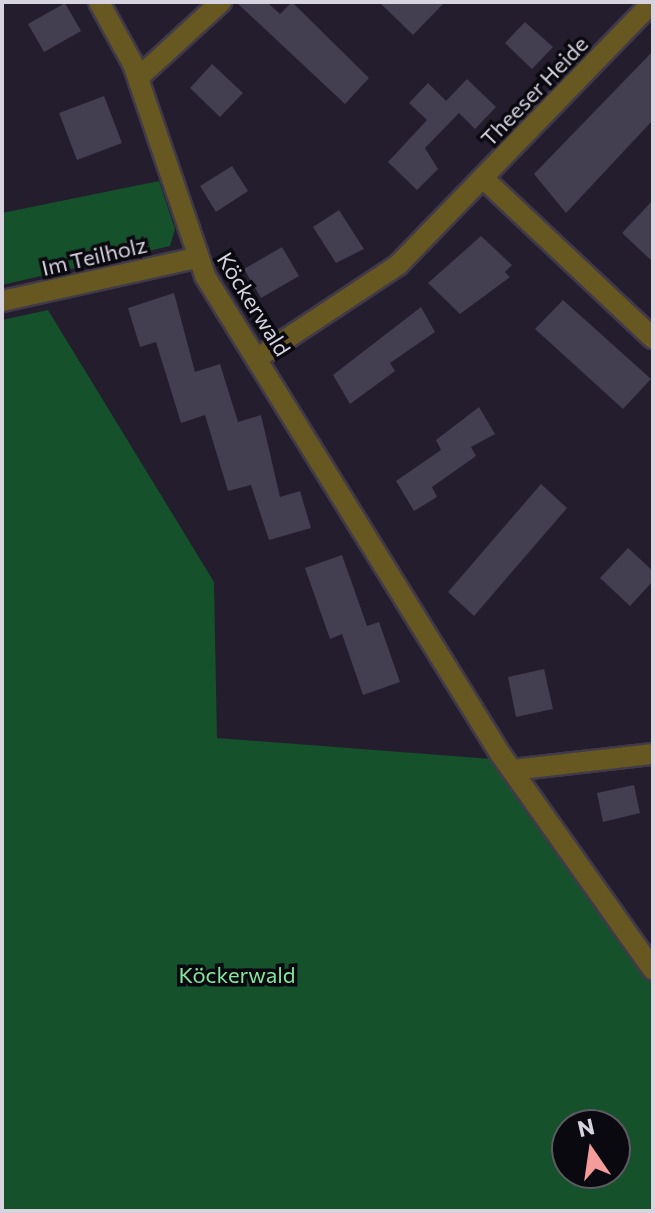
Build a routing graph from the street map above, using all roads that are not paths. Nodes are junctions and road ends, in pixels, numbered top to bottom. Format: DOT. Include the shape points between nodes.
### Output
graph roads {
  1 [pos="99,2"];
  2 [pos="221,2"];
  3 [pos="653,2"];
  4 [pos="138,78"];
  5 [pos="484,179"];
  6 [pos="196,258"];
  7 [pos="2,301"];
  8 [pos="653,338"];
  9 [pos="259,357"];
  10 [pos="653,754"];
  11 [pos="512,770"];
  12 [pos="653,970"];
  1 -- 4 [label="street, Köckerwald"];
  2 -- 4 [label="street"];
  3 -- 5 [label="street, Theeser Heide"];
  4 -- 6 [label="street, Köckerwald"];
  5 -- 8 [label="street, Theeser Heide"];
  5 -- 9 [label="street, Theeser Heide" via="387,274"];
  6 -- 7 [label="street, Im Teilholz"];
  6 -- 9 [label="street, Köckerwald"];
  9 -- 11 [label="street, Köckerwald"];
  10 -- 11 [label="street"];
  11 -- 12 [label="street, Köckerwald"];
}
